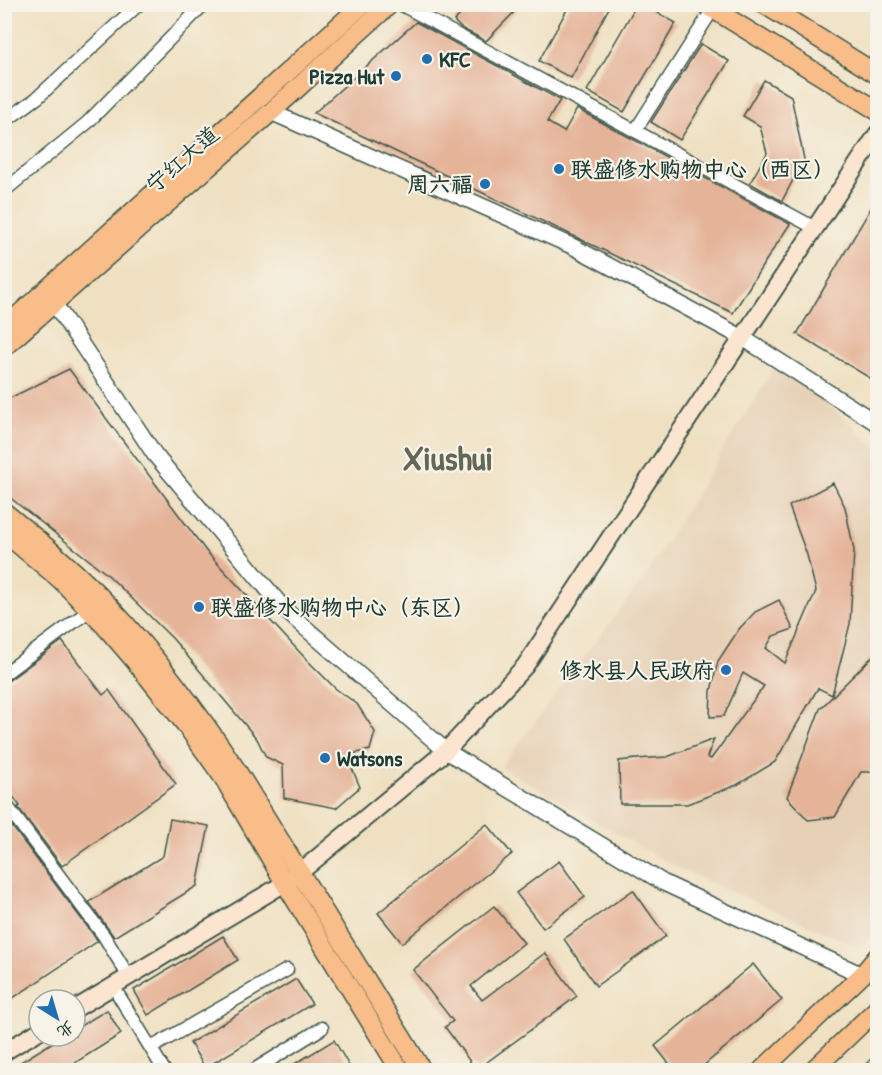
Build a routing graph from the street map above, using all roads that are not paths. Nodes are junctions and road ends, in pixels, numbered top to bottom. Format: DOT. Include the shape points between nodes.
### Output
graph roads {
  1 [pos="139,4"];
  2 [pos="204,4"];
  3 [pos="363,4"];
  4 [pos="390,4"];
  5 [pos="400,4"];
  6 [pos="764,4"];
  7 [pos="709,7"];
  8 [pos="878,75"];
  9 [pos="878,111"];
  10 [pos="271,112"];
  11 [pos="4,122"];
  12 [pos="635,131"];
  13 [pos="878,134"];
  14 [pos="4,191"];
  15 [pos="815,228"];
  16 [pos="54,303"];
  17 [pos="4,328"];
  18 [pos="742,338"];
  19 [pos="4,347"];
  20 [pos="878,424"];
  21 [pos="4,512"];
  22 [pos="4,532"];
  23 [pos="98,606"];
  24 [pos="4,674"];
  25 [pos="446,751"];
  26 [pos="4,802"];
  27 [pos="292,878"];
  28 [pos="878,956"];
  29 [pos="287,970"];
  30 [pos="862,975"];
  31 [pos="129,977"];
  32 [pos="113,986"];
  33 [pos="87,1002"];
  34 [pos="878,1008"];
  35 [pos="322,1028"];
  36 [pos="27,1038"];
  37 [pos="150,1048"];
  38 [pos="6,1049"];
  39 [pos="164,1071"];
  40 [pos="254,1071"];
  41 [pos="400,1071"];
  42 [pos="422,1071"];
  43 [pos="762,1071"];
  44 [pos="813,1071"];
  1 -- 11 [label="street" via="37,98"];
  2 -- 14 [label="street" via="87,123"];
  3 -- 17 [label="main road, 宁红大道"];
  4 -- 10 [label="main road, 宁红大道"];
  5 -- 12 [label="street"];
  6 -- 8 [label="main road"];
  7 -- 9 [label="main road"];
  7 -- 12 [label="street"];
  10 -- 16 [label="main road, 宁红大道"];
  10 -- 18 [label="street" via="574,246"];
  12 -- 15 [label="street"];
  13 -- 15 [label="main road"];
  15 -- 18 [label="main road"];
  16 -- 19 [label="main road, 宁红大道"];
  16 -- 25 [label="street" via="155,454 285,610"];
  18 -- 20 [label="street"];
  18 -- 25 [label="main road" via="525,666"];
  21 -- 23 [label="main road" via="58,557"];
  22 -- 23 [label="main road"];
  23 -- 24 [label="street"];
  23 -- 27 [label="main road"];
  25 -- 27 [label="main road"];
  25 -- 30 [label="street" via="664,883"];
  26 -- 31 [label="street" via="104,936"];
  27 -- 31 [label="main road"];
  27 -- 41 [label="main road"];
  27 -- 42 [label="main road"];
  28 -- 30 [label="main road"];
  29 -- 37 [label="street"];
  30 -- 43 [label="main road"];
  31 -- 32 [label="main road"];
  32 -- 33 [label="main road"];
  32 -- 37 [label="street"];
  34 -- 44 [label="main road"];
  35 -- 40 [label="street"];
  36 -- 38 [label="main road"];
  37 -- 39 [label="street"];
}
